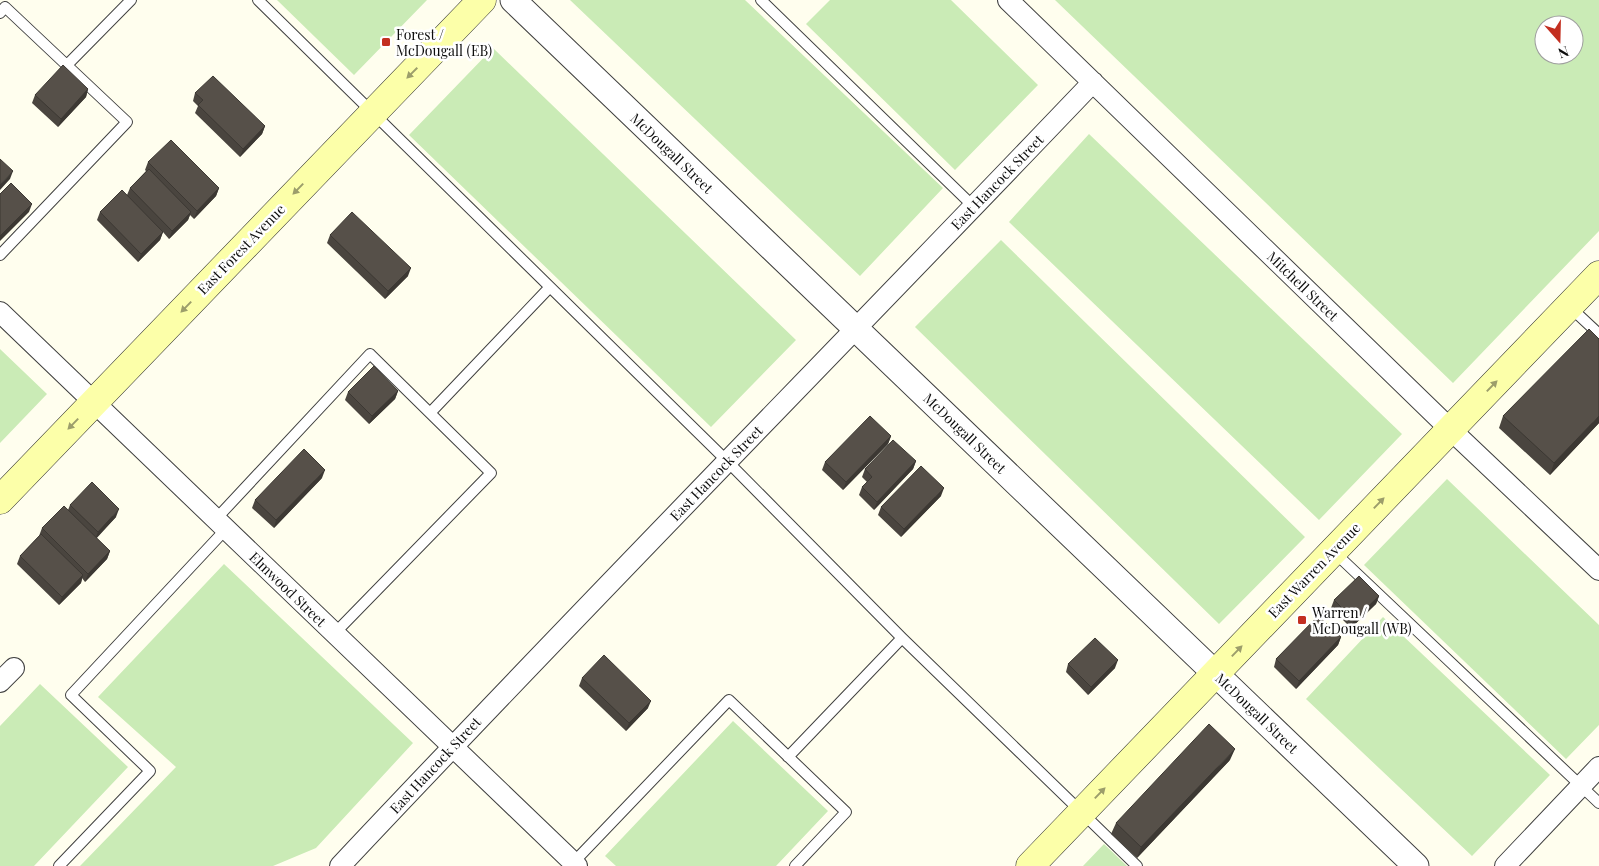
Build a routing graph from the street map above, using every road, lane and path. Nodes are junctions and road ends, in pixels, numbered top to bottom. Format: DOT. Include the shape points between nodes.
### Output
graph roads {
  1 [pos="131,0"];
  2 [pos="258,0"];
  3 [pos="482,0"];
  4 [pos="513,0"];
  5 [pos="761,0"];
  6 [pos="1008,0"];
  7 [pos="0,13"];
  8 [pos="67,65"];
  9 [pos="1093,82"];
  10 [pos="372,112"];
  11 [pos="974,207"];
  12 [pos="0,255"];
  13 [pos="1599,275"];
  14 [pos="550,287"];
  15 [pos="1569,306"];
  16 [pos="0,312"];
  17 [pos="856,329"];
  18 [pos="1599,334"];
  19 [pos="94,402"];
  20 [pos="430,413"];
  21 [pos="1450,429"];
  22 [pos="727,461"];
  23 [pos="0,500"];
  24 [pos="221,524"];
  25 [pos="1333,551"];
  26 [pos="1599,570"];
  27 [pos="334,633"];
  28 [pos="902,638"];
  29 [pos="14,668"];
  30 [pos="1216,673"];
  31 [pos="0,682"];
  32 [pos="453,747"];
  33 [pos="788,756"];
  34 [pos="1599,767"];
  35 [pos="1581,786"];
  36 [pos="1599,803"];
  37 [pos="1081,813"];
  38 [pos="575,864"];
  39 [pos="59,866"];
  40 [pos="340,866"];
  41 [pos="795,866"];
  42 [pos="1030,866"];
  43 [pos="1137,866"];
  44 [pos="1416,866"];
  45 [pos="1505,866"];
  1 -- 8 [label="lane"];
  2 -- 10 [label="lane"];
  3 -- 10 [label="main road, East Forest Avenue, one-way"];
  4 -- 17 [label="street, McDougall Street"];
  5 -- 11 [label="lane"];
  6 -- 9 [label="street, Mitchell Street"];
  7 -- 8 [label="lane" via="5,7"];
  8 -- 12 [label="lane" via="127,122"];
  9 -- 11 [label="street, East Hancock Street"];
  9 -- 21 [label="street, Mitchell Street"];
  10 -- 14 [label="lane"];
  10 -- 19 [label="main road, East Forest Avenue, one-way"];
  11 -- 17 [label="street, East Hancock Street"];
  13 -- 15 [label="main road, East Warren Avenue"];
  14 -- 20 [label="lane"];
  14 -- 22 [label="lane"];
  15 -- 18 [label="lane"];
  21 -- 15 [label="main road, East Warren Avenue, one-way"];
  16 -- 19 [label="street, Elmwood Street"];
  17 -- 22 [label="street, East Hancock Street"];
  17 -- 30 [label="street, McDougall Street"];
  19 -- 23 [label="main road, East Forest Avenue, one-way"];
  19 -- 24 [label="street, Elmwood Street"];
  20 -- 24 [label="lane" via="370,354"];
  20 -- 27 [label="lane" via="491,473"];
  25 -- 21 [label="main road, East Warren Avenue, one-way"];
  21 -- 26 [label="street, Mitchell Street"];
  22 -- 28 [label="lane"];
  22 -- 32 [label="street, East Hancock Street"];
  24 -- 27 [label="street, Elmwood Street"];
  24 -- 39 [label="lane" via="70,695 150,771"];
  30 -- 25 [label="main road, East Warren Avenue, one-way"];
  25 -- 35 [label="lane"];
  27 -- 32 [label="street, Elmwood Street"];
  28 -- 33 [label="lane"];
  28 -- 37 [label="lane"];
  29 -- 31 [label="street"];
  37 -- 30 [label="main road, East Warren Avenue, one-way"];
  30 -- 44 [label="street, McDougall Street"];
  32 -- 38 [label="street, Elmwood Street"];
  32 -- 40 [label="street, East Hancock Street"];
  33 -- 38 [label="lane" via="729,700"];
  33 -- 41 [label="lane" via="846,812"];
  34 -- 35 [label="street"];
  35 -- 36 [label="lane"];
  35 -- 45 [label="street"];
  37 -- 42 [label="main road, East Warren Avenue"];
  37 -- 43 [label="lane"];
}
